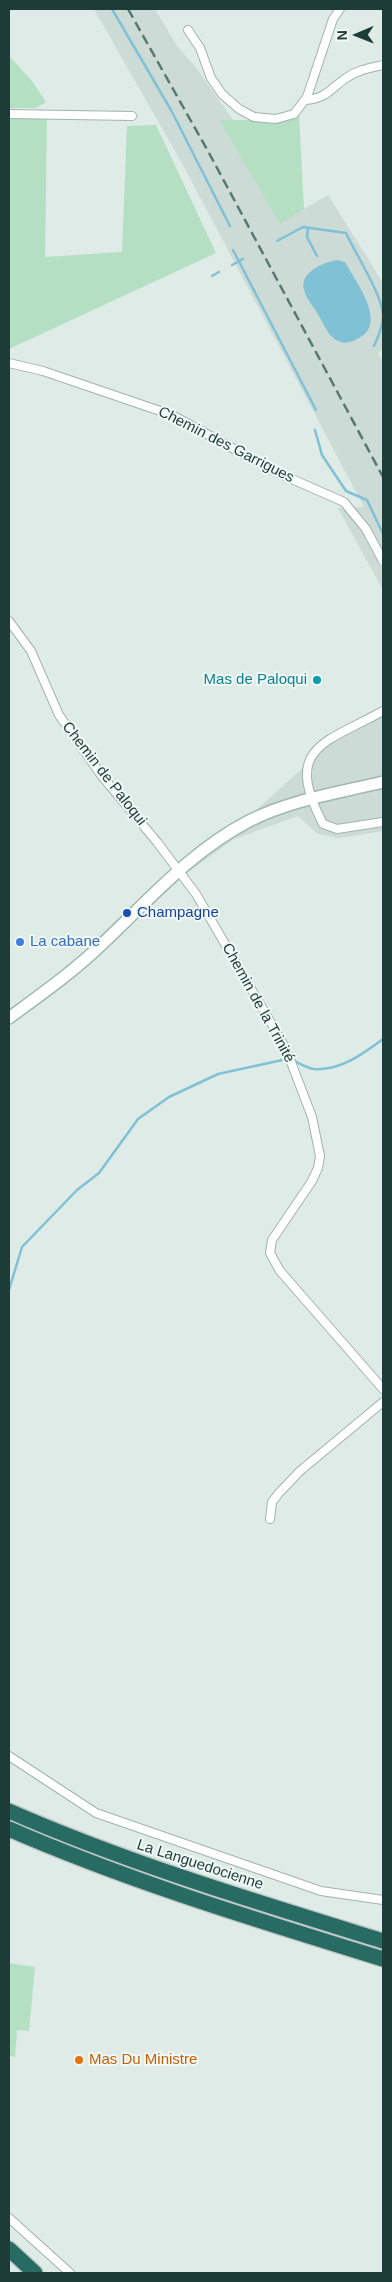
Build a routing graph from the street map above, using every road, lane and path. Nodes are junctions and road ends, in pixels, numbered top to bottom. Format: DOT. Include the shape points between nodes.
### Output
graph roads {
  1 [pos="340,9"];
  2 [pos="188,30"];
  3 [pos="383,65"];
  4 [pos="305,100"];
  5 [pos="9,114"];
  6 [pos="132,116"];
  7 [pos="9,363"];
  8 [pos="383,561"];
  9 [pos="9,621"];
  10 [pos="383,711"];
  11 [pos="383,782"];
  12 [pos="311,799"];
  13 [pos="383,822"];
  14 [pos="179,870"];
  15 [pos="9,1018"];
  16 [pos="383,1389"];
  17 [pos="383,1402"];
  18 [pos="270,1519"];
  19 [pos="9,1756"];
  20 [pos="9,1811"];
  21 [pos="9,1829"];
  22 [pos="383,1900"];
  23 [pos="383,1941"];
  24 [pos="383,1959"];
  25 [pos="9,2218"];
  26 [pos="9,2249"];
  27 [pos="35,2273"];
  28 [pos="70,2273"];
  1 -- 4 [label="street" via="333,19"];
  2 -- 4 [label="street" via="200,48 211,78 222,94 239,109 254,116 276,119 294,114"];
  3 -- 4 [label="street" via="360,70 318,99"];
  5 -- 6 [label="street"];
  7 -- 8 [label="street, Chemin des Garrigues" via="96,388 172,415 254,460 344,502 366,530"];
  9 -- 14 [label="street, Chemin de Paloqui" via="31,651 59,715 101,774"];
  10 -- 12 [label="street" via="318,746 307,764"];
  11 -- 12 [label="street"];
  12 -- 13 [label="street" via="323,824 337,830"];
  12 -- 14 [label="street" via="249,821 220,838"];
  14 -- 15 [label="street" via="101,946"];
  14 -- 16 [label="street, Chemin de la Trinité" via="286,1049 319,1142 318,1168 272,1240 270,1253 280,1271"];
  17 -- 18 [label="street" via="300,1471 272,1502"];
  19 -- 22 [label="street" via="96,1813 321,1891"];
  20 -- 23 [label="highway, La Languedocienne" via="82,1842 190,1881"];
  21 -- 24 [label="highway" via="166,1891"];
  25 -- 28 [label="street"];
  26 -- 27 [label="highway"];
}
